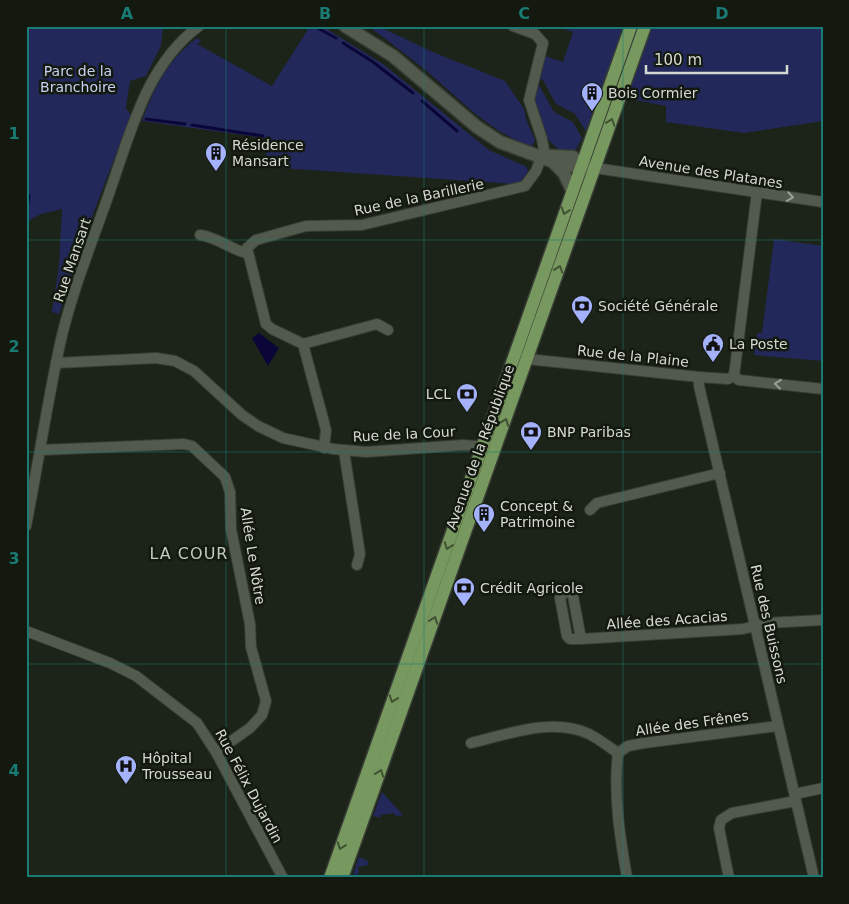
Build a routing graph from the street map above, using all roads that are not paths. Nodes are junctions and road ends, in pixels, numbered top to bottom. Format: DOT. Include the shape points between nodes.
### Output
graph roads {
  1 [pos="199,26"];
  2 [pos="345,26"];
  3 [pos="513,26"];
  4 [pos="631,26"];
  5 [pos="645,26"];
  6 [pos="546,158"];
  7 [pos="582,165"];
  8 [pos="595,168"];
  9 [pos="572,190"];
  10 [pos="757,192"];
  11 [pos="823,202"];
  12 [pos="200,235"];
  13 [pos="246,253"];
  14 [pos="388,330"];
  15 [pos="304,344"];
  16 [pos="527,359"];
  17 [pos="56,363"];
  18 [pos="734,376"];
  19 [pos="699,377"];
  20 [pos="823,389"];
  21 [pos="489,447"];
  22 [pos="324,448"];
  23 [pos="41,450"];
  24 [pos="344,451"];
  25 [pos="720,473"];
  26 [pos="590,510"];
  27 [pos="26,526"];
  28 [pos="357,565"];
  29 [pos="823,620"];
  30 [pos="756,626"];
  31 [pos="26,631"];
  32 [pos="581,639"];
  33 [pos="778,726"];
  34 [pos="471,743"];
  35 [pos="216,752"];
  36 [pos="618,753"];
  37 [pos="823,788"];
  38 [pos="796,798"];
  39 [pos="282,878"];
  40 [pos="330,878"];
  41 [pos="342,878"];
  42 [pos="627,878"];
  43 [pos="729,878"];
  44 [pos="814,878"];
  1 -- 17 [label="street, Rue Mansart" via="174,47 144,97 72,301"];
  2 -- 6 [label="main road" via="402,64 485,132 507,145"];
  3 -- 6 [label="street" via="535,34 543,43 529,100"];
  4 -- 7 [label="main road, Avenue de la République"];
  8 -- 5 [label="main road, Avenue de la République, one-way"];
  6 -- 7 [label="main road" via="567,166"];
  6 -- 9 [label="main road" via="559,168"];
  6 -- 13 [label="street, Rue de la Barillerie" via="532,180 518,189 354,226 306,226 256,240"];
  7 -- 8 [label="main road"];
  7 -- 9 [label="main road, Avenue de la République"];
  8 -- 10 [label="street, Avenue des Platanes"];
  16 -- 8 [label="main road, Avenue de la République, one-way"];
  9 -- 21 [label="main road, Avenue de la République, one-way"];
  10 -- 11 [label="street, Avenue des Platanes, one-way"];
  10 -- 18 [label="street"];
  12 -- 13 [label="street" via="213,237"];
  13 -- 15 [label="street" via="266,324"];
  14 -- 15 [label="street" via="377,324"];
  15 -- 22 [label="street" via="326,430"];
  16 -- 19 [label="street, Rue de la Plaine"];
  21 -- 16 [label="main road, Avenue de la République, one-way"];
  17 -- 22 [label="street, Rue de la Cour" via="156,358 175,361 194,371 258,426 283,438"];
  17 -- 23 [label="street, Rue Mansart"];
  18 -- 19 [label="street, Rue de la Plaine" via="728,379"];
  20 -- 18 [label="street, Rue de la Plaine, one-way" via="739,380"];
  19 -- 25 [label="street, Rue des Buissons"];
  21 -- 24 [label="street, Rue de la Cour" via="463,445 376,452"];
  21 -- 40 [label="main road, Avenue de la République, one-way"];
  41 -- 21 [label="main road, Avenue de la République, one-way"];
  22 -- 24 [label="street, Rue de la Cour"];
  23 -- 27 [label="street, Rue Mansart"];
  23 -- 35 [label="street, Allée Le Nôtre" via="184,444 192,446 225,477 230,492 231,529 249,615 251,648 266,701 262,715 250,728"];
  24 -- 28 [label="street, Rue de la Cour" via="360,554"];
  25 -- 26 [label="street" via="597,502"];
  25 -- 30 [label="street, Rue des Buissons"];
  29 -- 30 [label="street, Allée des Acacias"];
  30 -- 32 [label="street, Allée des Acacias"];
  30 -- 33 [label="street, Rue des Buissons"];
  31 -- 35 [label="street, Rue Félix Dujardin" via="136,676 197,723"];
  33 -- 36 [label="street, Allée des Frênes" via="644,743 628,746"];
  33 -- 38 [label="street, Rue des Buissons"];
  34 -- 36 [label="street" via="519,731 561,726 589,734"];
  35 -- 39 [label="street, Rue Félix Dujardin"];
  36 -- 42 [label="street" via="617,798"];
  37 -- 38 [label="street"];
  38 -- 43 [label="street" via="732,813 721,820 719,828"];
  38 -- 44 [label="street, Rue des Buissons"];
}
